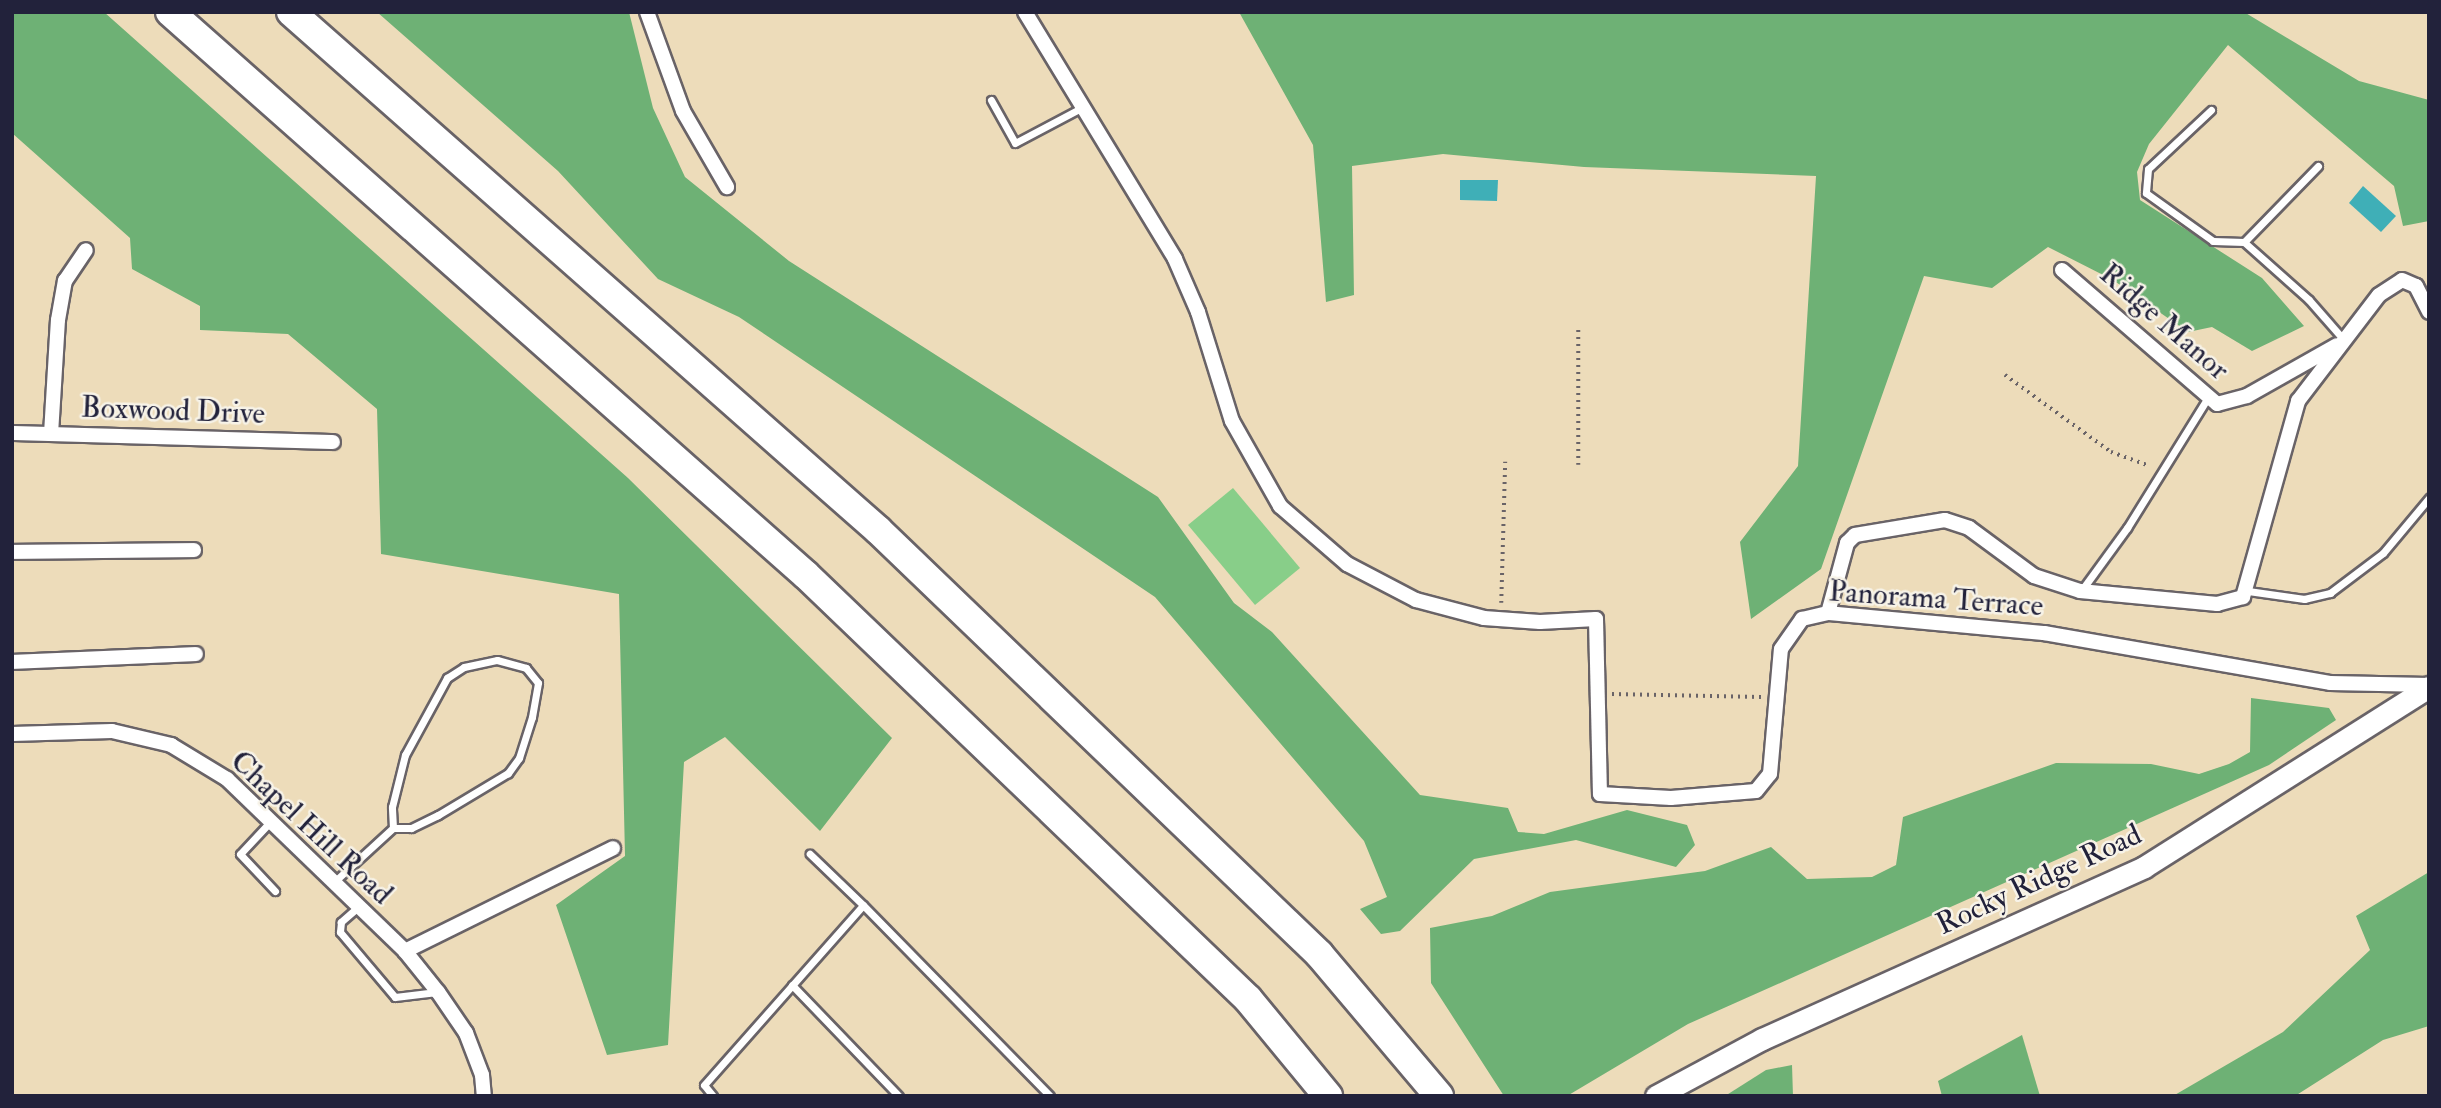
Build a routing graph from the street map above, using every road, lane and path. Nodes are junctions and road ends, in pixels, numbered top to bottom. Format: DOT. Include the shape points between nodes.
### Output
graph roads {
  1 [pos="170,12"];
  2 [pos="291,12"];
  3 [pos="646,12"];
  4 [pos="1025,12"];
  5 [pos="991,100"];
  6 [pos="1083,107"];
  7 [pos="2211,110"];
  8 [pos="2318,166"];
  9 [pos="727,187"];
  10 [pos="2244,242"];
  11 [pos="86,250"];
  12 [pos="2062,270"];
  13 [pos="2429,312"];
  14 [pos="1578,327"];
  15 [pos="2344,341"];
  16 [pos="2005,375"];
  17 [pos="2207,398"];
  18 [pos="12,433"];
  19 [pos="51,434"];
  20 [pos="333,442"];
  21 [pos="1505,462"];
  22 [pos="1578,465"];
  23 [pos="2160,472"];
  24 [pos="2429,498"];
  25 [pos="194,550"];
  26 [pos="12,552"];
  27 [pos="2080,591"];
  28 [pos="2248,591"];
  29 [pos="1828,612"];
  30 [pos="1500,619"];
  31 [pos="196,654"];
  32 [pos="12,662"];
  33 [pos="2429,686"];
  34 [pos="1599,694"];
  35 [pos="1776,698"];
  36 [pos="12,734"];
  37 [pos="271,821"];
  38 [pos="393,828"];
  39 [pos="613,848"];
  40 [pos="810,854"];
  41 [pos="334,882"];
  42 [pos="275,891"];
  43 [pos="863,905"];
  44 [pos="358,907"];
  45 [pos="405,951"];
  46 [pos="792,985"];
  47 [pos="438,992"];
  48 [pos="484,1096"];
  49 [pos="713,1096"];
  50 [pos="899,1096"];
  51 [pos="1050,1096"];
  52 [pos="1328,1096"];
  53 [pos="1439,1096"];
  54 [pos="1656,1096"];
  1 -- 52 [label="highway" via="806,575 1248,999"];
  2 -- 53 [label="highway" via="878,530 1320,954"];
  3 -- 9 [label="street" via="682,111"];
  4 -- 6 [label="street, Panorama Terrace"];
  5 -- 6 [label="lane" via="1015,143"];
  6 -- 30 [label="street, Panorama Terrace" via="1175,259 1198,312 1232,421 1280,506 1312,538 1384,586 1416,600"];
  7 -- 10 [label="lane" via="2148,169 2146,193 2213,241"];
  8 -- 10 [label="lane"];
  10 -- 15 [label="lane" via="2309,300"];
  11 -- 19 [label="street" via="65,281"];
  12 -- 17 [label="street, Ridge Manor"];
  13 -- 15 [label="street" via="2416,286 2402,280 2379,295"];
  14 -- 22 [label="path"];
  15 -- 17 [label="street, Ridge Manor" via="2247,396 2217,404"];
  15 -- 28 [label="street" via="2298,401"];
  16 -- 23 [label="path" via="2111,452"];
  17 -- 23 [label="lane"];
  18 -- 19 [label="street, Boxwood Drive"];
  19 -- 20 [label="street, Boxwood Drive"];
  21 -- 30 [label="path"];
  23 -- 27 [label="lane" via="2127,528"];
  24 -- 28 [label="lane" via="2383,553 2330,593 2304,599"];
  25 -- 26 [label="street"];
  27 -- 28 [label="street" via="2217,604 2234,601"];
  27 -- 29 [label="street" via="2034,576 1969,528 1945,520 1855,535 1847,543"];
  29 -- 33 [label="street, Panorama Terrace" via="2044,633 2330,683"];
  29 -- 35 [label="street, Panorama Terrace" via="1802,618 1787,635 1781,649"];
  30 -- 34 [label="street, Panorama Terrace" via="1596,618"];
  31 -- 32 [label="street"];
  33 -- 54 [label="main road, Rocky Ridge Road" via="2144,867 1762,1039"];
  34 -- 35 [label="path"];
  34 -- 35 [label="street, Panorama Terrace" via="1600,794 1671,798 1744,793 1765,784 1770,774"];
  36 -- 37 [label="street, Chapel Hill Road" via="112,731 171,745 228,779"];
  37 -- 41 [label="street, Chapel Hill Road"];
  37 -- 42 [label="lane" via="240,854"];
  38 -- 38 [label="lane" via="392,807 405,755 447,678 464,667 497,660 526,668 538,683 533,717 519,758 508,773 439,816 411,828"];
  38 -- 41 [label="lane"];
  39 -- 45 [label="street"];
  40 -- 43 [label="lane"];
  41 -- 44 [label="street, Chapel Hill Road"];
  43 -- 46 [label="lane"];
  43 -- 51 [label="lane"];
  44 -- 45 [label="street, Chapel Hill Road"];
  44 -- 47 [label="lane" via="341,922 340,932 394,997"];
  45 -- 47 [label="street, Chapel Hill Road"];
  46 -- 49 [label="lane" via="704,1085"];
  46 -- 50 [label="lane"];
  47 -- 48 [label="street, Chapel Hill Road" via="466,1033 482,1075"];
}
